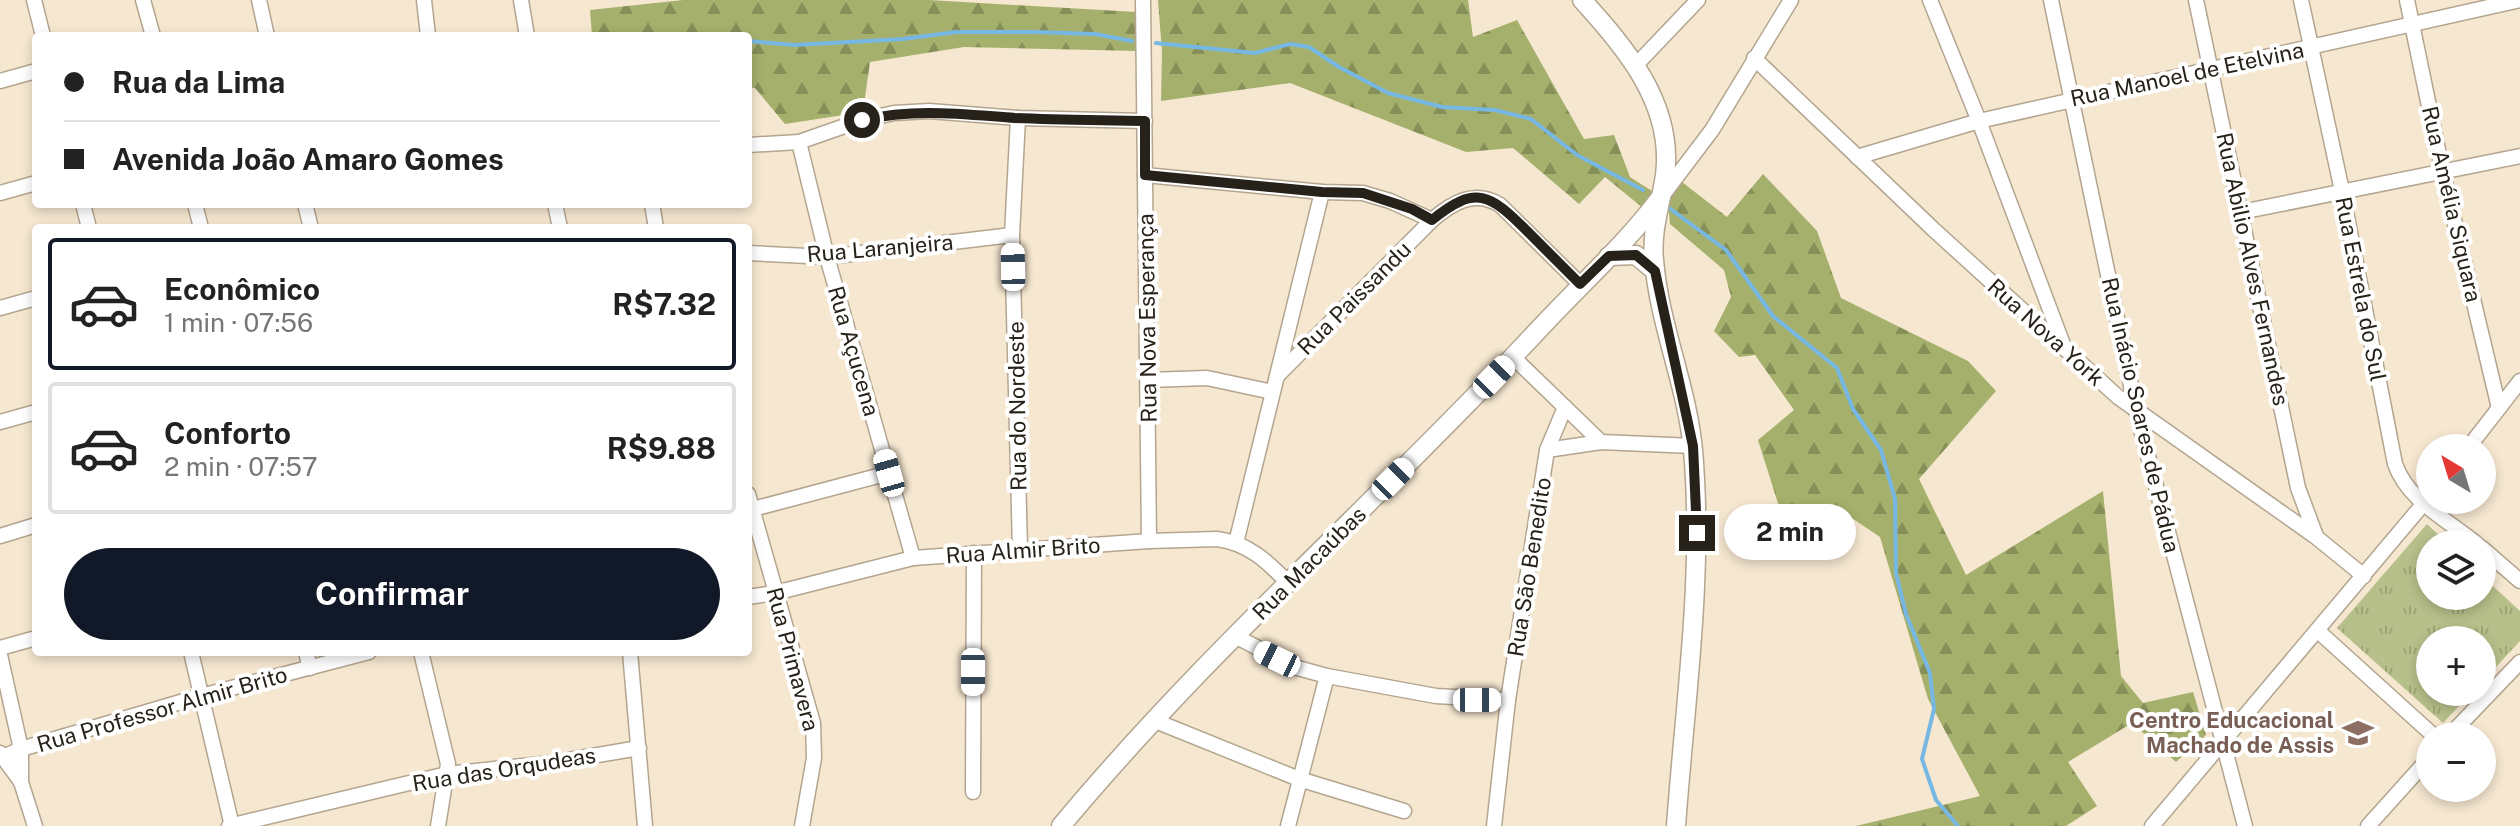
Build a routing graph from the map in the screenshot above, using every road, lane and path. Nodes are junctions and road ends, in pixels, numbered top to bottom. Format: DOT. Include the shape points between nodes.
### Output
graph roads {
  1 [pos="34,0"];
  2 [pos="143,0"];
  3 [pos="259,0"];
  4 [pos="424,0"];
  5 [pos="521,0"];
  6 [pos="1143,0"];
  7 [pos="1582,0"];
  8 [pos="1698,0"];
  9 [pos="1791,0"];
  10 [pos="1930,0"];
  11 [pos="2051,0"];
  12 [pos="2196,0"];
  13 [pos="2301,0"];
  14 [pos="2407,0"];
  15 [pos="2520,0"];
  16 [pos="2411,23"];
  17 [pos="42,32"];
  18 [pos="152,32"];
  19 [pos="266,32"];
  20 [pos="428,32"];
  21 [pos="526,32"];
  22 [pos="2311,47"];
  23 [pos="1754,58"];
  24 [pos="1636,65"];
  25 [pos="2210,70"];
  26 [pos="32,72"];
  27 [pos="0,81"];
  28 [pos="2073,99"];
  29 [pos="1018,118"];
  30 [pos="1145,121"];
  31 [pos="1979,121"];
  32 [pos="799,142"];
  33 [pos="752,145"];
  34 [pos="2520,156"];
  35 [pos="1857,157"];
  36 [pos="2442,169"];
  37 [pos="1145,175"];
  38 [pos="32,184"];
  39 [pos="2342,191"];
  40 [pos="1322,192"];
  41 [pos="0,193"];
  42 [pos="1661,197"];
  43 [pos="2241,212"];
  44 [pos="1432,220"];
  45 [pos="1012,235"];
  46 [pos="752,253"];
  47 [pos="1609,256"];
  48 [pos="827,257"];
  49 [pos="1655,271"];
  50 [pos="1580,284"];
  51 [pos="32,299"];
  52 [pos="0,308"];
  53 [pos="2066,351"];
  54 [pos="1513,357"];
  55 [pos="1277,376"];
  56 [pos="1148,380"];
  57 [pos="2520,381"];
  58 [pos="1272,392"];
  59 [pos="1565,407"];
  60 [pos="2499,408"];
  61 [pos="2136,410"];
  62 [pos="32,413"];
  63 [pos="0,422"];
  64 [pos="2479,434"];
  65 [pos="1601,442"];
  66 [pos="1693,446"];
  67 [pos="1547,450"];
  68 [pos="889,473"];
  69 [pos="2416,494"];
  70 [pos="752,502"];
  71 [pos="752,509"];
  72 [pos="2416,513"];
  73 [pos="2443,514"];
  74 [pos="32,526"];
  75 [pos="2462,530"];
  76 [pos="0,536"];
  77 [pos="2316,537"];
  78 [pos="1149,541"];
  79 [pos="1236,543"];
  80 [pos="1020,550"];
  81 [pos="974,553"];
  82 [pos="913,558"];
  83 [pos="2496,560"];
  84 [pos="2364,576"];
  85 [pos="2520,581"];
  86 [pos="1288,583"];
  87 [pos="775,593"];
  88 [pos="752,596"];
  89 [pos="2318,631"];
  90 [pos="1235,636"];
  91 [pos="32,639"];
  92 [pos="0,648"];
  93 [pos="0,655"];
  94 [pos="192,656"];
  95 [pos="307,656"];
  96 [pos="354,656"];
  97 [pos="422,656"];
  98 [pos="630,656"];
  99 [pos="2520,662"];
  100 [pos="310,668"];
  101 [pos="1327,676"];
  102 [pos="201,696"];
  103 [pos="1508,700"];
  104 [pos="1153,720"];
  105 [pos="2419,722"];
  106 [pos="2462,722"];
  107 [pos="2221,742"];
  108 [pos="639,748"];
  109 [pos="21,749"];
  110 [pos="2,755"];
  111 [pos="2416,773"];
  112 [pos="447,774"];
  113 [pos="1299,779"];
  114 [pos="21,782"];
  115 [pos="973,792"];
  116 [pos="1404,811"];
  117 [pos="35,826"];
  118 [pos="231,826"];
  119 [pos="438,826"];
  120 [pos="645,826"];
  121 [pos="802,826"];
  122 [pos="1061,826"];
  123 [pos="1288,826"];
  124 [pos="1494,826"];
  125 [pos="1676,826"];
  126 [pos="2152,826"];
  127 [pos="2245,826"];
  128 [pos="2368,826"];
  1 -- 17 [label="street"];
  2 -- 18 [label="street"];
  3 -- 19 [label="street"];
  4 -- 20 [label="street"];
  5 -- 21 [label="street"];
  6 -- 30 [label="street, Rua Nova Esperança"];
  7 -- 24 [label="street"];
  8 -- 24 [label="street"];
  9 -- 23 [label="street, Rua Macaúbas"];
  10 -- 31 [label="street"];
  11 -- 28 [label="street, Rua Inácio Soares de Pádua"];
  12 -- 25 [label="street, Rua Abilio Alves Fernandes"];
  13 -- 22 [label="street, Rua Estrela do Sul"];
  14 -- 16 [label="street, Rua Amélia Siquara"];
  15 -- 16 [label="street, Rua Manoel de Etelvina"];
  16 -- 22 [label="street, Rua Manoel de Etelvina"];
  16 -- 36 [label="street, Rua Amélia Siquara"];
  22 -- 25 [label="street, Rua Manoel de Etelvina"];
  22 -- 39 [label="street, Rua Estrela do Sul"];
  23 -- 35 [label="street, Rua Nova York"];
  23 -- 42 [label="street, Rua Macaúbas" via="1712,130"];
  24 -- 42 [label="street" via="1666,147"];
  25 -- 28 [label="street, Rua Manoel de Etelvina"];
  25 -- 43 [label="street, Rua Abilio Alves Fernandes"];
  26 -- 27 [label="street"];
  28 -- 31 [label="street, Rua Manoel de Etelvina"];
  28 -- 61 [label="street, Rua Inácio Soares de Pádua"];
  29 -- 30 [label="street"];
  29 -- 32 [label="street" via="894,113"];
  29 -- 45 [label="street, Rua do Nordeste"];
  30 -- 37 [label="street, Rua Nova Esperança"];
  31 -- 35 [label="street, Rua Manoel de Etelvina"];
  31 -- 53 [label="street"];
  32 -- 33 [label="street"];
  32 -- 48 [label="street, Rua Açucena"];
  34 -- 36 [label="street"];
  35 -- 53 [label="street, Rua Nova York"];
  36 -- 39 [label="street"];
  36 -- 60 [label="street, Rua Amélia Siquara"];
  37 -- 40 [label="street, Rua Paissandu"];
  37 -- 56 [label="street, Rua Nova Esperança"];
  38 -- 41 [label="street"];
  39 -- 43 [label="street"];
  39 -- 69 [label="street, Rua Estrela do Sul" via="2395,464"];
  40 -- 44 [label="street, Rua Paissandu" via="1376,196"];
  40 -- 55 [label="street"];
  42 -- 47 [label="street, Rua Macaúbas"];
  42 -- 49 [label="street"];
  43 -- 77 [label="street, Rua Abilio Alves Fernandes" via="2298,488"];
  44 -- 50 [label="street, Rua Paissandu" via="1465,198 1494,201"];
  44 -- 55 [label="street, Rua Paissandu"];
  45 -- 48 [label="street, Rua Laranjeira"];
  45 -- 80 [label="street, Rua do Nordeste"];
  46 -- 48 [label="street, Rua Laranjeira"];
  47 -- 49 [label="street" via="1636,255"];
  47 -- 50 [label="street, Rua Macaúbas"];
  48 -- 68 [label="street, Rua Açucena"];
  49 -- 66 [label="street"];
  50 -- 54 [label="street, Rua Macaúbas"];
  51 -- 52 [label="street"];
  53 -- 61 [label="street, Rua Nova York"];
  54 -- 59 [label="street"];
  54 -- 86 [label="street, Rua Macaúbas"];
  55 -- 58 [label="street"];
  56 -- 58 [label="street" via="1207,378"];
  56 -- 78 [label="street, Rua Nova Esperança"];
  57 -- 60 [label="street"];
  58 -- 79 [label="street"];
  59 -- 65 [label="street"];
  59 -- 67 [label="street, Rua São Benedito"];
  60 -- 64 [label="street"];
  61 -- 77 [label="street, Rua Nova York"];
  61 -- 107 [label="street, Rua Inácio Soares de Pádua"];
  62 -- 63 [label="street"];
  65 -- 66 [label="street"];
  65 -- 67 [label="street"];
  66 -- 125 [label="street" via="1697,552"];
  67 -- 103 [label="street, Rua São Benedito"];
  68 -- 70 [label="street"];
  68 -- 82 [label="street, Rua Açucena"];
  71 -- 87 [label="street, Rua Primavera"];
  72 -- 84 [label="street"];
  73 -- 75 [label="street, Rua Estrela do Sul"];
  74 -- 76 [label="street"];
  77 -- 84 [label="street, Rua Nova York"];
  78 -- 79 [label="street, Rua Almir Brito"];
  78 -- 80 [label="street, Rua Almir Brito"];
  79 -- 86 [label="street, Rua Almir Brito" via="1258,553"];
  80 -- 81 [label="street, Rua Almir Brito"];
  81 -- 82 [label="street, Rua Almir Brito"];
  81 -- 115 [label="street"];
  82 -- 87 [label="street, Rua Almir Brito"];
  83 -- 85 [label="street, Rua Estrela do Sul"];
  84 -- 89 [label="street"];
  86 -- 90 [label="street, Rua Macaúbas"];
  87 -- 88 [label="street, Rua Almir Brito"];
  87 -- 121 [label="street, Rua Primavera" via="813,723 814,758"];
  89 -- 105 [label="street"];
  89 -- 107 [label="street"];
  90 -- 101 [label="street" via="1294,667"];
  90 -- 104 [label="street, Rua Macaúbas"];
  91 -- 92 [label="street"];
  93 -- 109 [label="street"];
  94 -- 102 [label="street"];
  95 -- 100 [label="street"];
  96 -- 100 [label="street, Rua Professor Almir Brito"];
  97 -- 112 [label="street" via="444,740"];
  98 -- 108 [label="street"];
  99 -- 106 [label="street"];
  100 -- 102 [label="street, Rua Professor Almir Brito"];
  101 -- 103 [label="street" via="1436,696"];
  101 -- 113 [label="street"];
  102 -- 109 [label="street, Rua Professor Almir Brito"];
  102 -- 118 [label="street"];
  103 -- 124 [label="street, Rua São Benedito"];
  104 -- 113 [label="street"];
  104 -- 122 [label="street, Rua Macaúbas"];
  107 -- 126 [label="street"];
  107 -- 127 [label="street, Rua Inácio Soares de Pádua"];
  108 -- 112 [label="street, Rua das Orqudeas"];
  108 -- 120 [label="street"];
  109 -- 110 [label="street, Rua Professor Almir Brito"];
  109 -- 114 [label="street"];
  110 -- 114 [label="street"];
  111 -- 128 [label="street"];
  112 -- 118 [label="street, Rua das Orqudeas"];
  112 -- 119 [label="street"];
  113 -- 116 [label="street"];
  113 -- 123 [label="street"];
  114 -- 117 [label="street"];
}
